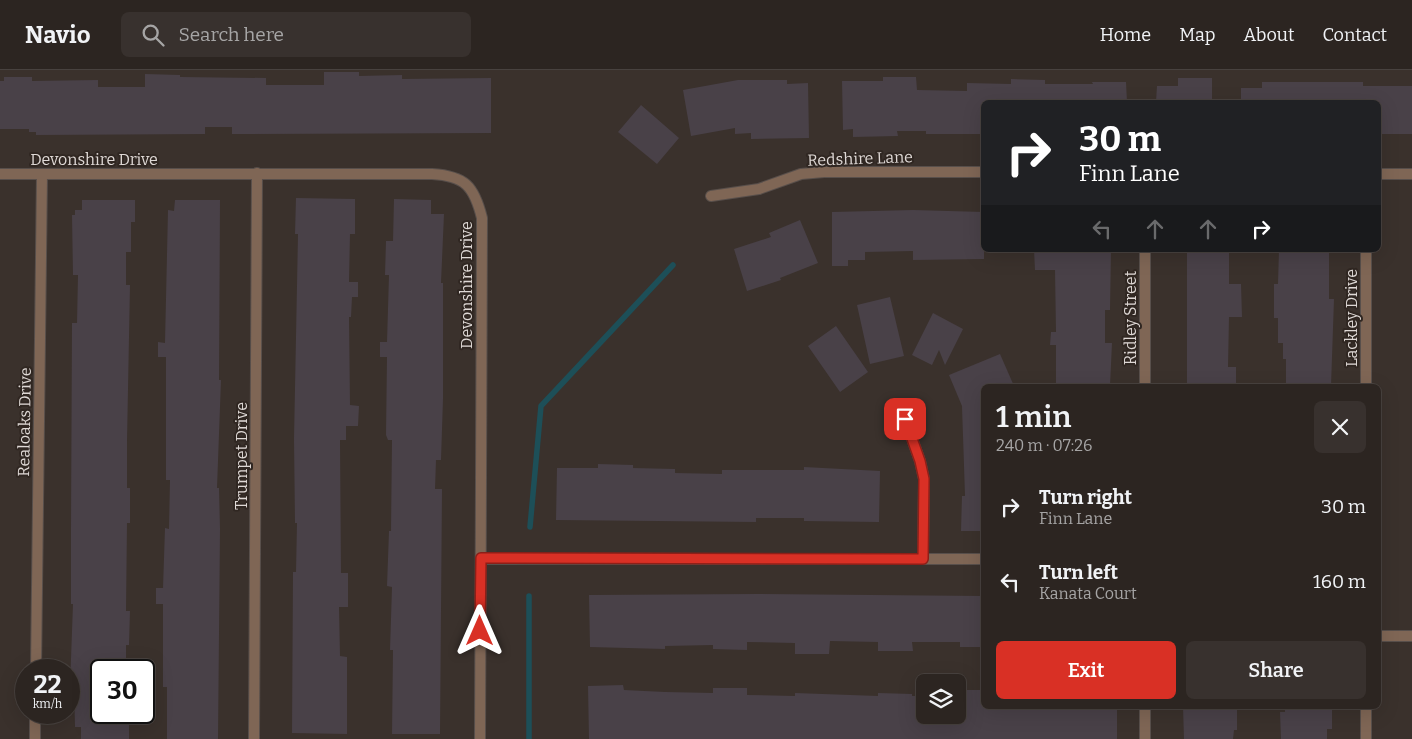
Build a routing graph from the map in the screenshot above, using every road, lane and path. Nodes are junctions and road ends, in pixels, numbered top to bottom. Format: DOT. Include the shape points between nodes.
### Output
graph roads {
  1 [pos="981,172"];
  2 [pos="257,173"];
  3 [pos="0,174"];
  4 [pos="42,174"];
  5 [pos="1381,174"];
  6 [pos="1412,174"];
  7 [pos="711,196"];
  8 [pos="1145,252"];
  9 [pos="1366,252"];
  10 [pos="1145,384"];
  11 [pos="1366,384"];
  12 [pos="905,419"];
  13 [pos="481,558"];
  14 [pos="923,559"];
  15 [pos="981,559"];
  16 [pos="1381,636"];
  17 [pos="1412,636"];
  18 [pos="36,659"];
  19 [pos="1145,709"];
  20 [pos="1366,709"];
  21 [pos="36,724"];
  22 [pos="35,739"];
  23 [pos="254,739"];
  24 [pos="480,739"];
  25 [pos="1145,739"];
  26 [pos="1366,739"];
  1 -- 7 [label="street, Redshire Lane" via="801,174 759,189"];
  2 -- 4 [label="street, Devonshire Drive"];
  2 -- 13 [label="street, Devonshire Drive" via="449,175 462,180 478,200 482,218"];
  2 -- 23 [label="street, Trumpet Drive"];
  3 -- 4 [label="street, Devonshire Drive"];
  4 -- 18 [label="street, Realoaks Drive"];
  5 -- 6 [label="street"];
  8 -- 10 [label="street, Ridley Street"];
  9 -- 11 [label="street, Lackley Drive"];
  12 -- 14 [label="street" via="924,479"];
  13 -- 14 [label="street"];
  13 -- 24 [label="street, Devonshire Drive"];
  14 -- 15 [label="street"];
  16 -- 17 [label="street"];
  19 -- 25 [label="street"];
  20 -- 26 [label="street"];
  21 -- 22 [label="street"];
}
